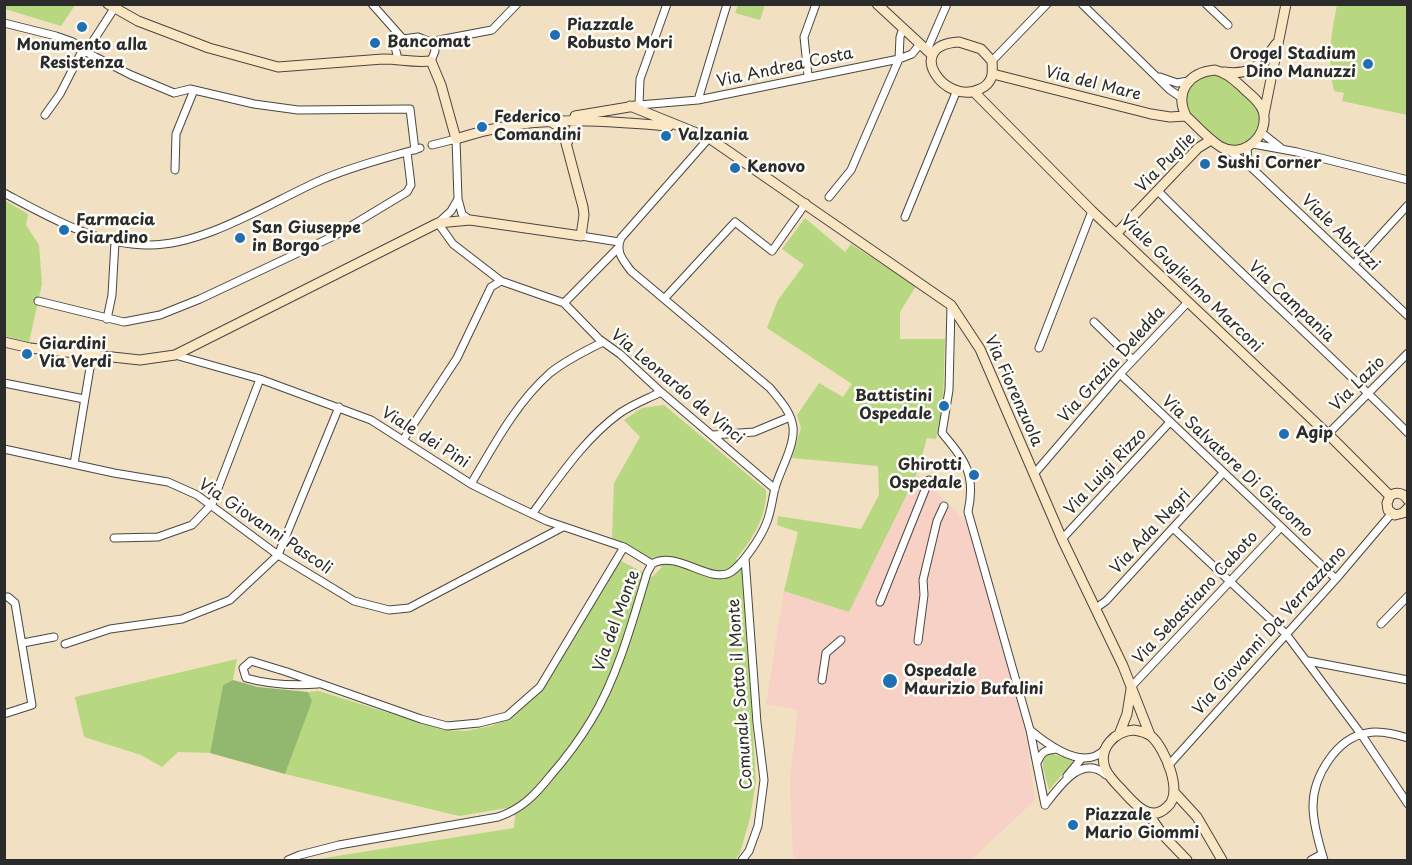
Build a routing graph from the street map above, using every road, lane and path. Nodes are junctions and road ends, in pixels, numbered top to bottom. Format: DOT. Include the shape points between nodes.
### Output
graph roads {
  1 [pos="372,4"];
  2 [pos="517,4"];
  3 [pos="667,4"];
  4 [pos="727,4"];
  5 [pos="816,4"];
  6 [pos="878,4"];
  7 [pos="947,4"];
  8 [pos="1047,4"];
  9 [pos="1082,4"];
  10 [pos="1206,4"];
  11 [pos="1286,4"];
  12 [pos="113,6"];
  13 [pos="4,23"];
  14 [pos="1228,25"];
  15 [pos="903,28"];
  16 [pos="403,39"];
  17 [pos="1277,42"];
  18 [pos="433,43"];
  19 [pos="926,49"];
  20 [pos="86,52"];
  21 [pos="398,59"];
  22 [pos="899,59"];
  23 [pos="431,61"];
  24 [pos="992,61"];
  25 [pos="1222,72"];
  26 [pos="993,74"];
  27 [pos="808,76"];
  28 [pos="1157,76"];
  29 [pos="1188,81"];
  30 [pos="194,90"];
  31 [pos="957,90"];
  32 [pos="974,92"];
  33 [pos="1182,98"];
  34 [pos="698,100"];
  35 [pos="676,102"];
  36 [pos="635,106"];
  37 [pos="647,114"];
  38 [pos="1264,114"];
  39 [pos="45,115"];
  40 [pos="1186,116"];
  41 [pos="580,120"];
  42 [pos="549,121"];
  43 [pos="632,124"];
  44 [pos="683,128"];
  45 [pos="1262,133"];
  46 [pos="709,138"];
  47 [pos="456,139"];
  48 [pos="1211,140"];
  49 [pos="567,143"];
  50 [pos="432,145"];
  51 [pos="1250,145"];
  52 [pos="1227,149"];
  53 [pos="1283,150"];
  54 [pos="406,152"];
  55 [pos="174,170"];
  56 [pos="1254,170"];
  57 [pos="1407,180"];
  58 [pos="1158,191"];
  59 [pos="4,193"];
  60 [pos="829,197"];
  61 [pos="458,199"];
  62 [pos="806,203"];
  63 [pos="1407,205"];
  64 [pos="1092,211"];
  65 [pos="906,216"];
  66 [pos="470,220"];
  67 [pos="438,223"];
  68 [pos="1117,233"];
  69 [pos="581,236"];
  70 [pos="116,242"];
  71 [pos="619,245"];
  72 [pos="1354,264"];
  73 [pos="501,281"];
  74 [pos="664,298"];
  75 [pos="38,301"];
  76 [pos="1188,302"];
  77 [pos="564,303"];
  78 [pos="951,305"];
  79 [pos="1407,316"];
  80 [pos="107,319"];
  81 [pos="1094,322"];
  82 [pos="4,342"];
  83 [pos="603,342"];
  84 [pos="1039,348"];
  85 [pos="1407,353"];
  86 [pos="175,355"];
  87 [pos="92,356"];
  88 [pos="1133,360"];
  89 [pos="1120,374"];
  90 [pos="260,379"];
  91 [pos="4,383"];
  92 [pos="661,392"];
  93 [pos="1368,393"];
  94 [pos="84,399"];
  95 [pos="339,407"];
  96 [pos="790,417"];
  97 [pos="1170,422"];
  98 [pos="1407,433"];
  99 [pos="1328,434"];
  100 [pos="713,435"];
  101 [pos="403,440"];
  102 [pos="4,449"];
  103 [pos="74,464"];
  104 [pos="1223,473"];
  105 [pos="1034,474"];
  106 [pos="928,480"];
  107 [pos="471,484"];
  108 [pos="775,489"];
  109 [pos="1390,496"];
  110 [pos="212,504"];
  111 [pos="1407,505"];
  112 [pos="944,506"];
  113 [pos="1392,513"];
  114 [pos="532,514"];
  115 [pos="562,526"];
  116 [pos="1281,527"];
  117 [pos="1173,528"];
  118 [pos="114,538"];
  119 [pos="1062,539"];
  120 [pos="624,547"];
  121 [pos="278,555"];
  122 [pos="745,558"];
  123 [pos="652,564"];
  124 [pos="1336,579"];
  125 [pos="1230,581"];
  126 [pos="1407,596"];
  127 [pos="4,597"];
  128 [pos="880,602"];
  129 [pos="1096,608"];
  130 [pos="1381,624"];
  131 [pos="1286,634"];
  132 [pos="54,637"];
  133 [pos="841,640"];
  134 [pos="918,641"];
  135 [pos="23,643"];
  136 [pos="64,644"];
  137 [pos="1308,661"];
  138 [pos="822,680"];
  139 [pos="1407,680"];
  140 [pos="318,684"];
  141 [pos="1131,687"];
  142 [pos="4,714"];
  143 [pos="1030,730"];
  144 [pos="1120,732"];
  145 [pos="1150,735"];
  146 [pos="1361,735"];
  147 [pos="1407,738"];
  148 [pos="1106,747"];
  149 [pos="1057,749"];
  150 [pos="1082,758"];
  151 [pos="1038,761"];
  152 [pos="1168,766"];
  153 [pos="1065,779"];
  154 [pos="1113,780"];
  155 [pos="1175,793"];
  156 [pos="1407,804"];
  157 [pos="1147,812"];
  158 [pos="1323,857"];
  159 [pos="288,861"];
  160 [pos="742,861"];
  161 [pos="1187,861"];
  162 [pos="1222,861"];
  163 [pos="1311,861"];
  1 -- 16 [label="street"];
  2 -- 18 [label="street" via="492,30"];
  3 -- 36 [label="street" via="640,79"];
  4 -- 34 [label="street"];
  5 -- 27 [label="street" via="804,37"];
  6 -- 15 [label="street"];
  7 -- 19 [label="street"];
  8 -- 24 [label="street"];
  9 -- 28 [label="street"];
  10 -- 14 [label="street"];
  11 -- 17 [label="street"];
  12 -- 20 [label="street"];
  12 -- 21 [label="street" via="138,21 209,48 278,67"];
  13 -- 20 [label="street" via="73,42"];
  15 -- 19 [label="street"];
  15 -- 22 [label="street"];
  16 -- 18 [label="street" via="418,37"];
  16 -- 21 [label="street" via="395,47"];
  17 -- 25 [label="street" via="1263,63 1233,74"];
  17 -- 38 [label="street"];
  18 -- 23 [label="street"];
  19 -- 22 [label="street, Via Andrea Costa"];
  19 -- 24 [label="street" via="959,42 981,49"];
  19 -- 31 [label="street" via="936,77"];
  20 -- 30 [label="street" via="174,93"];
  20 -- 39 [label="street" via="80,55"];
  21 -- 23 [label="street" via="414,63"];
  22 -- 27 [label="street, Via Andrea Costa"];
  22 -- 60 [label="street" via="851,170"];
  23 -- 47 [label="street"];
  24 -- 26 [label="street"];
  25 -- 29 [label="street" via="1205,71"];
  25 -- 38 [label="street" via="1257,102"];
  26 -- 32 [label="street" via="986,86"];
  26 -- 40 [label="street, Via del Mare" via="1151,114"];
  27 -- 34 [label="street, Via Andrea Costa"];
  28 -- 29 [label="street" via="1177,83"];
  28 -- 33 [label="street"];
  29 -- 33 [label="street"];
  30 -- 54 [label="street" via="298,110 410,109 418,149"];
  30 -- 55 [label="street" via="176,134"];
  31 -- 32 [label="street"];
  31 -- 65 [label="street"];
  32 -- 64 [label="street, Viale Guglielmo Marconi"];
  33 -- 40 [label="street"];
  34 -- 35 [label="street, Via Andrea Costa"];
  35 -- 36 [label="street, Via Andrea Costa"];
  35 -- 37 [label="street, Via Andrea Costa"];
  36 -- 37 [label="street, Via Fiorenzuola"];
  36 -- 42 [label="street"];
  37 -- 43 [label="street"];
  37 -- 44 [label="street, Via Fiorenzuola"];
  38 -- 45 [label="street"];
  40 -- 48 [label="street"];
  41 -- 42 [label="street, Via Fiorenzuola"];
  41 -- 43 [label="street, Via Fiorenzuola"];
  41 -- 49 [label="street"];
  42 -- 47 [label="street" via="499,126"];
  42 -- 49 [label="street" via="562,128"];
  43 -- 44 [label="street, Via Fiorenzuola"];
  44 -- 46 [label="street, Via Fiorenzuola"];
  45 -- 51 [label="street"];
  45 -- 53 [label="street"];
  46 -- 62 [label="street, Via Fiorenzuola"];
  46 -- 71 [label="street"];
  47 -- 50 [label="street"];
  47 -- 61 [label="street"];
  48 -- 52 [label="street"];
  48 -- 58 [label="street, Via Puglie" via="1198,148"];
  49 -- 69 [label="street" via="583,207"];
  51 -- 52 [label="street"];
  51 -- 53 [label="street"];
  51 -- 56 [label="street, Viale Abruzzi" via="1248,161"];
  52 -- 56 [label="street, Viale Abruzzi"];
  53 -- 57 [label="street"];
  54 -- 70 [label="street" via="323,179 180,242 149,246"];
  54 -- 80 [label="street" via="411,185 407,192 336,235 160,315 124,322"];
  56 -- 72 [label="street, Viale Abruzzi"];
  58 -- 68 [label="street, Via Puglie"];
  58 -- 93 [label="street, Via Campania"];
  59 -- 70 [label="street" via="77,229"];
  61 -- 66 [label="street" via="462,214"];
  61 -- 67 [label="street"];
  62 -- 74 [label="street" via="772,251 735,222"];
  62 -- 78 [label="street, Via Fiorenzuola"];
  63 -- 72 [label="street"];
  64 -- 68 [label="street, Viale Guglielmo Marconi"];
  64 -- 84 [label="street"];
  66 -- 67 [label="street"];
  66 -- 69 [label="street"];
  67 -- 73 [label="street" via="453,244"];
  67 -- 86 [label="street"];
  68 -- 76 [label="street, Viale Guglielmo Marconi"];
  69 -- 71 [label="street"];
  70 -- 80 [label="street"];
  71 -- 74 [label="street" via="620,255 632,271"];
  71 -- 77 [label="street"];
  72 -- 79 [label="street, Viale Abruzzi"];
  73 -- 77 [label="street"];
  73 -- 101 [label="street" via="491,287 457,358"];
  74 -- 96 [label="street" via="770,388"];
  75 -- 80 [label="street"];
  76 -- 88 [label="street, Via Grazia Deledda"];
  76 -- 99 [label="street, Viale Guglielmo Marconi"];
  77 -- 83 [label="street, Via Leonardo da Vinci"];
  78 -- 105 [label="street, Via Fiorenzuola" via="980,349"];
  78 -- 143 [label="street" via="949,390 942,433 969,470 972,494 968,512"];
  81 -- 88 [label="street"];
  82 -- 87 [label="street"];
  83 -- 92 [label="street, Via Leonardo da Vinci"];
  83 -- 107 [label="street" via="566,362 520,404"];
  85 -- 93 [label="street, Via Lazio"];
  86 -- 87 [label="street" via="140,360"];
  86 -- 90 [label="street, Viale dei Pini"];
  87 -- 94 [label="street"];
  88 -- 89 [label="street, Via Grazia Deledda"];
  89 -- 97 [label="street, Via Salvatore Di Giacomo"];
  89 -- 105 [label="street, Via Grazia Deledda"];
  90 -- 95 [label="street, Viale dei Pini"];
  90 -- 110 [label="street"];
  91 -- 94 [label="street"];
  92 -- 100 [label="street, Via Leonardo da Vinci"];
  92 -- 114 [label="street" via="605,425"];
  93 -- 98 [label="street, Via Campania"];
  93 -- 99 [label="street, Via Lazio"];
  94 -- 103 [label="street"];
  95 -- 101 [label="street, Viale dei Pini" via="371,420"];
  95 -- 121 [label="street"];
  96 -- 100 [label="street" via="754,432"];
  96 -- 108 [label="street, Via del Monte" via="793,437"];
  97 -- 104 [label="street, Via Salvatore Di Giacomo"];
  97 -- 119 [label="street, Via Luigi Rizzo"];
  99 -- 109 [label="street, Viale Guglielmo Marconi"];
  100 -- 108 [label="street, Via Leonardo da Vinci"];
  101 -- 107 [label="street, Viale dei Pini"];
  102 -- 103 [label="street, Via Giovanni Pascoli"];
  103 -- 110 [label="street, Via Giovanni Pascoli" via="168,482"];
  104 -- 116 [label="street, Via Salvatore Di Giacomo"];
  104 -- 117 [label="street, Via Ada Negri"];
  105 -- 119 [label="street, Via Fiorenzuola"];
  106 -- 128 [label="street"];
  107 -- 114 [label="street, Viale dei Pini"];
  108 -- 122 [label="street, Via del Monte" via="767,524"];
  109 -- 111 [label="street" via="1400,493"];
  109 -- 113 [label="street" via="1387,507"];
  110 -- 118 [label="street" via="192,525 158,537"];
  110 -- 121 [label="street, Via Giovanni Pascoli"];
  111 -- 113 [label="street" via="1399,515"];
  112 -- 134 [label="street" via="923,580"];
  113 -- 124 [label="street, Via Giovanni Da Verrazzano"];
  114 -- 115 [label="street, Viale dei Pini"];
  115 -- 120 [label="street, Viale dei Pini"];
  115 -- 121 [label="street, Via Giovanni Pascoli" via="409,608 389,610 354,601"];
  116 -- 124 [label="street, Via Salvatore Di Giacomo"];
  116 -- 125 [label="street, Via Sebastiano Caboto"];
  117 -- 125 [label="street"];
  117 -- 129 [label="street, Via Ada Negri"];
  119 -- 129 [label="street, Via Fiorenzuola"];
  120 -- 123 [label="street, Viale dei Pini"];
  120 -- 140 [label="street" via="540,687 507,716 447,726"];
  121 -- 136 [label="street" via="230,600 182,619 110,629"];
  122 -- 123 [label="street, Via del Monte" via="733,571 722,575 666,560"];
  122 -- 160 [label="street, Comunale Sotto il Monte" via="764,780 758,826"];
  123 -- 159 [label="street, Via del Monte" via="624,647 593,718 560,765 526,802 498,817 339,845"];
  124 -- 131 [label="street, Via Giovanni Da Verrazzano"];
  125 -- 131 [label="street"];
  125 -- 141 [label="street, Via Sebastiano Caboto"];
  126 -- 130 [label="street"];
  127 -- 135 [label="street" via="15,603"];
  129 -- 141 [label="street, Via Fiorenzuola"];
  131 -- 137 [label="street"];
  131 -- 152 [label="street, Via Giovanni Da Verrazzano"];
  132 -- 135 [label="street"];
  133 -- 138 [label="street" via="826,652"];
  135 -- 142 [label="street" via="32,705"];
  137 -- 139 [label="street"];
  137 -- 146 [label="street"];
  140 -- 140 [label="street" via="251,661 243,668 246,678 264,683"];
  141 -- 144 [label="street"];
  141 -- 145 [label="street, Via Fiorenzuola"];
  143 -- 149 [label="street"];
  143 -- 151 [label="street"];
  144 -- 145 [label="street" via="1134,730"];
  144 -- 148 [label="street"];
  145 -- 152 [label="street"];
  146 -- 147 [label="street" via="1386,733"];
  146 -- 156 [label="street"];
  146 -- 158 [label="street" via="1334,754 1317,781 1313,806"];
  148 -- 150 [label="street" via="1097,756"];
  148 -- 154 [label="street" via="1105,769"];
  149 -- 150 [label="street"];
  149 -- 151 [label="street" via="1046,750"];
  150 -- 153 [label="street"];
  151 -- 153 [label="street" via="1045,805"];
  152 -- 155 [label="street"];
  153 -- 154 [label="street" via="1092,767"];
  154 -- 157 [label="street"];
  155 -- 157 [label="street" via="1168,807"];
  155 -- 162 [label="street" via="1197,817"];
  157 -- 161 [label="street"];
  158 -- 163 [label="street"];
}
